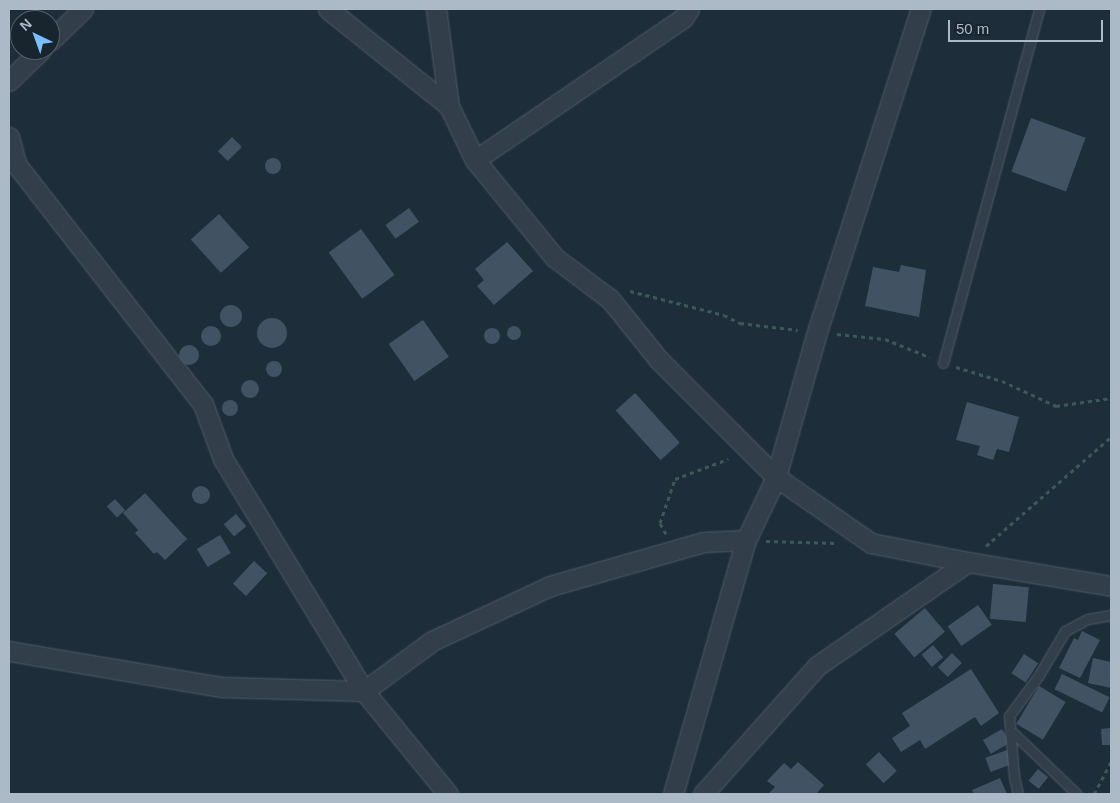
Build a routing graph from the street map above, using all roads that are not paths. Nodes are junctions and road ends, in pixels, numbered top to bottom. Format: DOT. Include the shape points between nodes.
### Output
graph roads {
  1 [pos="83,9"];
  2 [pos="328,9"];
  3 [pos="436,9"];
  4 [pos="689,9"];
  5 [pos="921,9"];
  6 [pos="1039,9"];
  7 [pos="60,31"];
  8 [pos="31,60"];
  9 [pos="9,81"];
  10 [pos="449,106"];
  11 [pos="9,137"];
  12 [pos="475,160"];
  13 [pos="943,363"];
  14 [pos="776,477"];
  15 [pos="746,540"];
  16 [pos="968,562"];
  17 [pos="1111,586"];
  18 [pos="1111,615"];
  19 [pos="9,651"];
  20 [pos="364,692"];
  21 [pos="1010,730"];
  22 [pos="448,794"];
  23 [pos="673,794"];
  24 [pos="703,794"];
  25 [pos="1018,794"];
  26 [pos="1077,794"];
  1 -- 7 [label="street"];
  2 -- 10 [label="street"];
  3 -- 10 [label="street"];
  4 -- 12 [label="street" via="683,18"];
  5 -- 14 [label="street" via="817,332"];
  6 -- 13 [label="lane"];
  8 -- 9 [label="street"];
  10 -- 12 [label="street"];
  11 -- 20 [label="street" via="16,164 202,404 224,459"];
  12 -- 14 [label="street" via="554,257 610,299 659,360"];
  14 -- 15 [label="street"];
  14 -- 16 [label="street" via="871,543"];
  15 -- 20 [label="street" via="703,542 550,586 432,641"];
  15 -- 23 [label="street"];
  16 -- 17 [label="street"];
  16 -- 24 [label="street" via="817,666"];
  18 -- 21 [label="lane" via="1088,619 1065,631 1009,716"];
  19 -- 20 [label="street" via="222,687"];
  20 -- 22 [label="street"];
  21 -- 25 [label="lane"];
  21 -- 26 [label="lane"];
}
